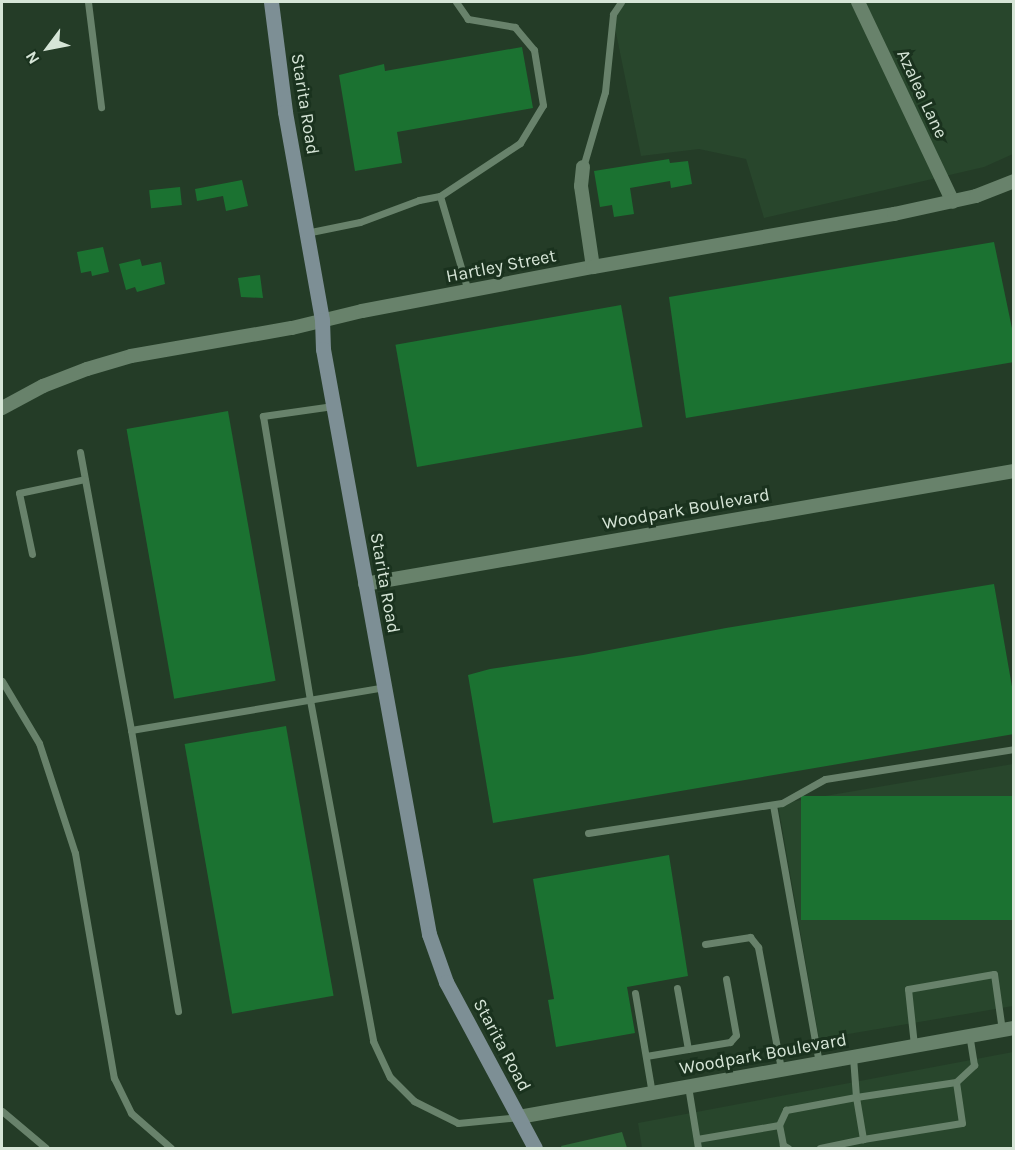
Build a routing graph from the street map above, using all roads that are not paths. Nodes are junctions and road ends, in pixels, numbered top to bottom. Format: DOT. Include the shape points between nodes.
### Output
graph roads {
  1 [pos="88,2"];
  2 [pos="271,2"];
  3 [pos="456,2"];
  4 [pos="621,2"];
  5 [pos="858,2"];
  6 [pos="101,107"];
  7 [pos="583,167"];
  8 [pos="1014,181"];
  9 [pos="440,196"];
  10 [pos="953,202"];
  11 [pos="306,233"];
  12 [pos="593,267"];
  13 [pos="468,291"];
  14 [pos="322,320"];
  15 [pos="333,406"];
  16 [pos="2,408"];
  17 [pos="80,452"];
  18 [pos="1014,471"];
  19 [pos="85,479"];
  20 [pos="32,554"];
  21 [pos="365,584"];
  22 [pos="2,681"];
  23 [pos="384,687"];
  24 [pos="310,700"];
  25 [pos="131,730"];
  26 [pos="1014,749"];
  27 [pos="773,805"];
  28 [pos="588,833"];
  29 [pos="705,944"];
  30 [pos="726,979"];
  31 [pos="677,988"];
  32 [pos="634,993"];
  33 [pos="178,1011"];
  34 [pos="1008,1029"];
  35 [pos="969,1035"];
  36 [pos="914,1046"];
  37 [pos="688,1049"];
  38 [pos="646,1056"];
  39 [pos="853,1057"];
  40 [pos="819,1063"];
  41 [pos="781,1070"];
  42 [pos="956,1082"];
  43 [pos="688,1086"];
  44 [pos="652,1093"];
  45 [pos="856,1097"];
  46 [pos="2,1112"];
  47 [pos="519,1117"];
  48 [pos="778,1125"];
  49 [pos="697,1139"];
  50 [pos="863,1139"];
  51 [pos="46,1149"];
  52 [pos="171,1149"];
  53 [pos="535,1149"];
  54 [pos="698,1149"];
  55 [pos="788,1149"];
  56 [pos="820,1149"];
  1 -- 6 [label="lane"];
  2 -- 11 [label="street, Starita Road"];
  3 -- 9 [label="lane" via="468,19 515,27 534,50 543,105 520,143"];
  4 -- 7 [label="lane" via="613,14 605,92"];
  5 -- 10 [label="street, Azalea Lane"];
  7 -- 12 [label="street" via="581,186"];
  8 -- 10 [label="street, Hartley Street"];
  9 -- 11 [label="lane" via="360,222"];
  9 -- 13 [label="lane"];
  10 -- 12 [label="street, Hartley Street"];
  11 -- 14 [label="street, Starita Road"];
  12 -- 13 [label="street, Hartley Street"];
  13 -- 14 [label="street, Hartley Street"];
  14 -- 15 [label="street, Starita Road"];
  14 -- 16 [label="street, Hartley Street" via="109,362 43,386"];
  15 -- 21 [label="street, Starita Road"];
  15 -- 24 [label="lane" via="263,416"];
  17 -- 19 [label="lane"];
  18 -- 21 [label="street, Woodpark Boulevard"];
  19 -- 20 [label="lane" via="19,493"];
  19 -- 25 [label="lane"];
  21 -- 23 [label="street, Starita Road"];
  22 -- 52 [label="lane" via="39,743 75,853 114,1078 131,1113"];
  23 -- 24 [label="lane"];
  23 -- 47 [label="street, Starita Road" via="429,934 446,982"];
  24 -- 25 [label="lane"];
  24 -- 47 [label="lane" via="373,1041 390,1077 414,1101 458,1123"];
  25 -- 33 [label="lane"];
  26 -- 27 [label="lane" via="825,779"];
  27 -- 28 [label="lane"];
  27 -- 40 [label="lane"];
  29 -- 41 [label="lane" via="750,937 758,947"];
  30 -- 37 [label="lane" via="736,1035 730,1042"];
  31 -- 37 [label="lane"];
  32 -- 38 [label="lane"];
  34 -- 35 [label="street, Woodpark Boulevard"];
  34 -- 36 [label="lane" via="994,974 908,989"];
  35 -- 36 [label="street, Woodpark Boulevard"];
  35 -- 42 [label="lane" via="974,1065"];
  36 -- 39 [label="street, Woodpark Boulevard"];
  37 -- 38 [label="lane"];
  38 -- 44 [label="lane"];
  39 -- 40 [label="street, Woodpark Boulevard"];
  39 -- 45 [label="lane"];
  40 -- 41 [label="street, Woodpark Boulevard"];
  41 -- 43 [label="street, Woodpark Boulevard"];
  42 -- 45 [label="lane"];
  42 -- 50 [label="lane" via="962,1123"];
  43 -- 44 [label="street, Woodpark Boulevard"];
  43 -- 49 [label="lane"];
  44 -- 47 [label="street, Woodpark Boulevard"];
  45 -- 48 [label="lane" via="786,1110"];
  45 -- 50 [label="lane"];
  46 -- 51 [label="lane"];
  47 -- 53 [label="street, Starita Road"];
  48 -- 49 [label="lane"];
  48 -- 55 [label="lane" via="783,1145"];
  49 -- 54 [label="lane"];
  50 -- 56 [label="lane"];
}
